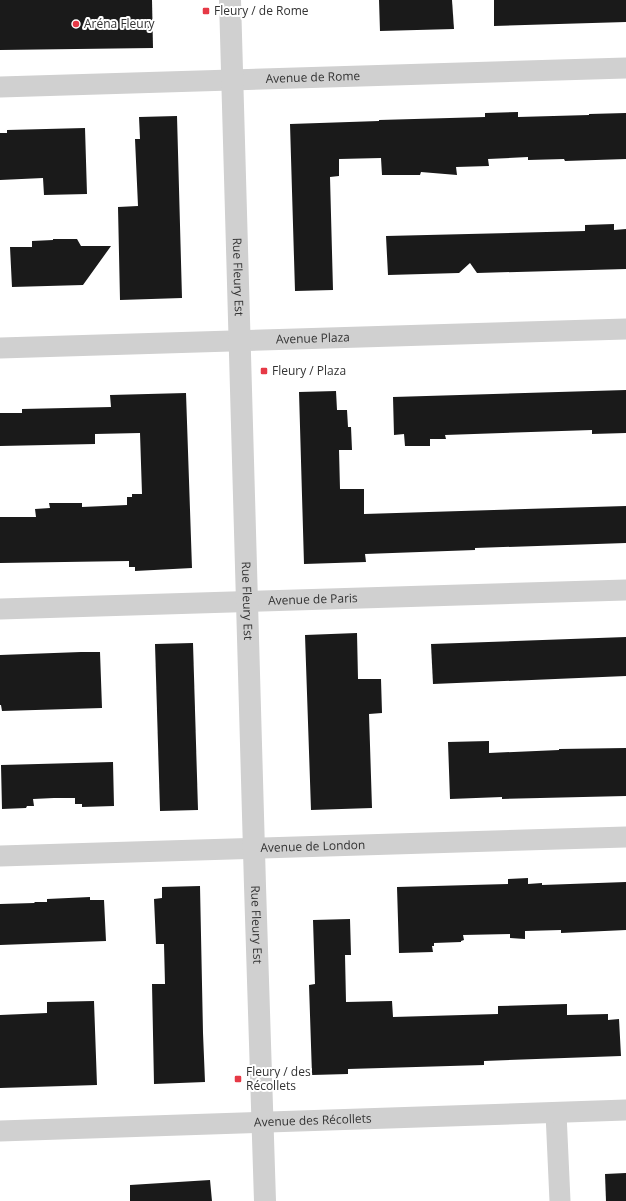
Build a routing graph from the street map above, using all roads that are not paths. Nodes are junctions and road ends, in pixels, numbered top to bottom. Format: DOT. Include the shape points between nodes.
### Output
graph roads {
  1 [pos="230,0"];
  2 [pos="626,68"];
  3 [pos="233,80"];
  4 [pos="0,87"];
  5 [pos="626,329"];
  6 [pos="240,340"];
  7 [pos="0,348"];
  8 [pos="626,590"];
  9 [pos="248,602"];
  10 [pos="0,609"];
  11 [pos="626,837"];
  12 [pos="254,848"];
  13 [pos="0,856"];
  14 [pos="626,1110"];
  15 [pos="556,1113"];
  16 [pos="263,1123"];
  17 [pos="0,1131"];
  18 [pos="265,1201"];
  19 [pos="560,1201"];
  1 -- 3 [label="street, Rue Fleury Est"];
  2 -- 3 [label="street, Avenue de Rome"];
  3 -- 4 [label="street, Avenue de Rome"];
  3 -- 6 [label="street, Rue Fleury Est"];
  5 -- 6 [label="street, Avenue Plaza"];
  6 -- 7 [label="street, Avenue Plaza"];
  6 -- 9 [label="street, Rue Fleury Est"];
  8 -- 9 [label="street, Avenue de Paris"];
  9 -- 10 [label="street, Avenue de Paris"];
  9 -- 12 [label="street, Rue Fleury Est"];
  11 -- 12 [label="street, Avenue de London"];
  12 -- 13 [label="street, Avenue de London"];
  12 -- 16 [label="street, Rue Fleury Est"];
  14 -- 15 [label="street, Avenue des Récollets"];
  15 -- 16 [label="street, Avenue des Récollets"];
  15 -- 19 [label="street"];
  16 -- 17 [label="street, Avenue des Récollets"];
  16 -- 18 [label="street, Rue Fleury Est"];
}
